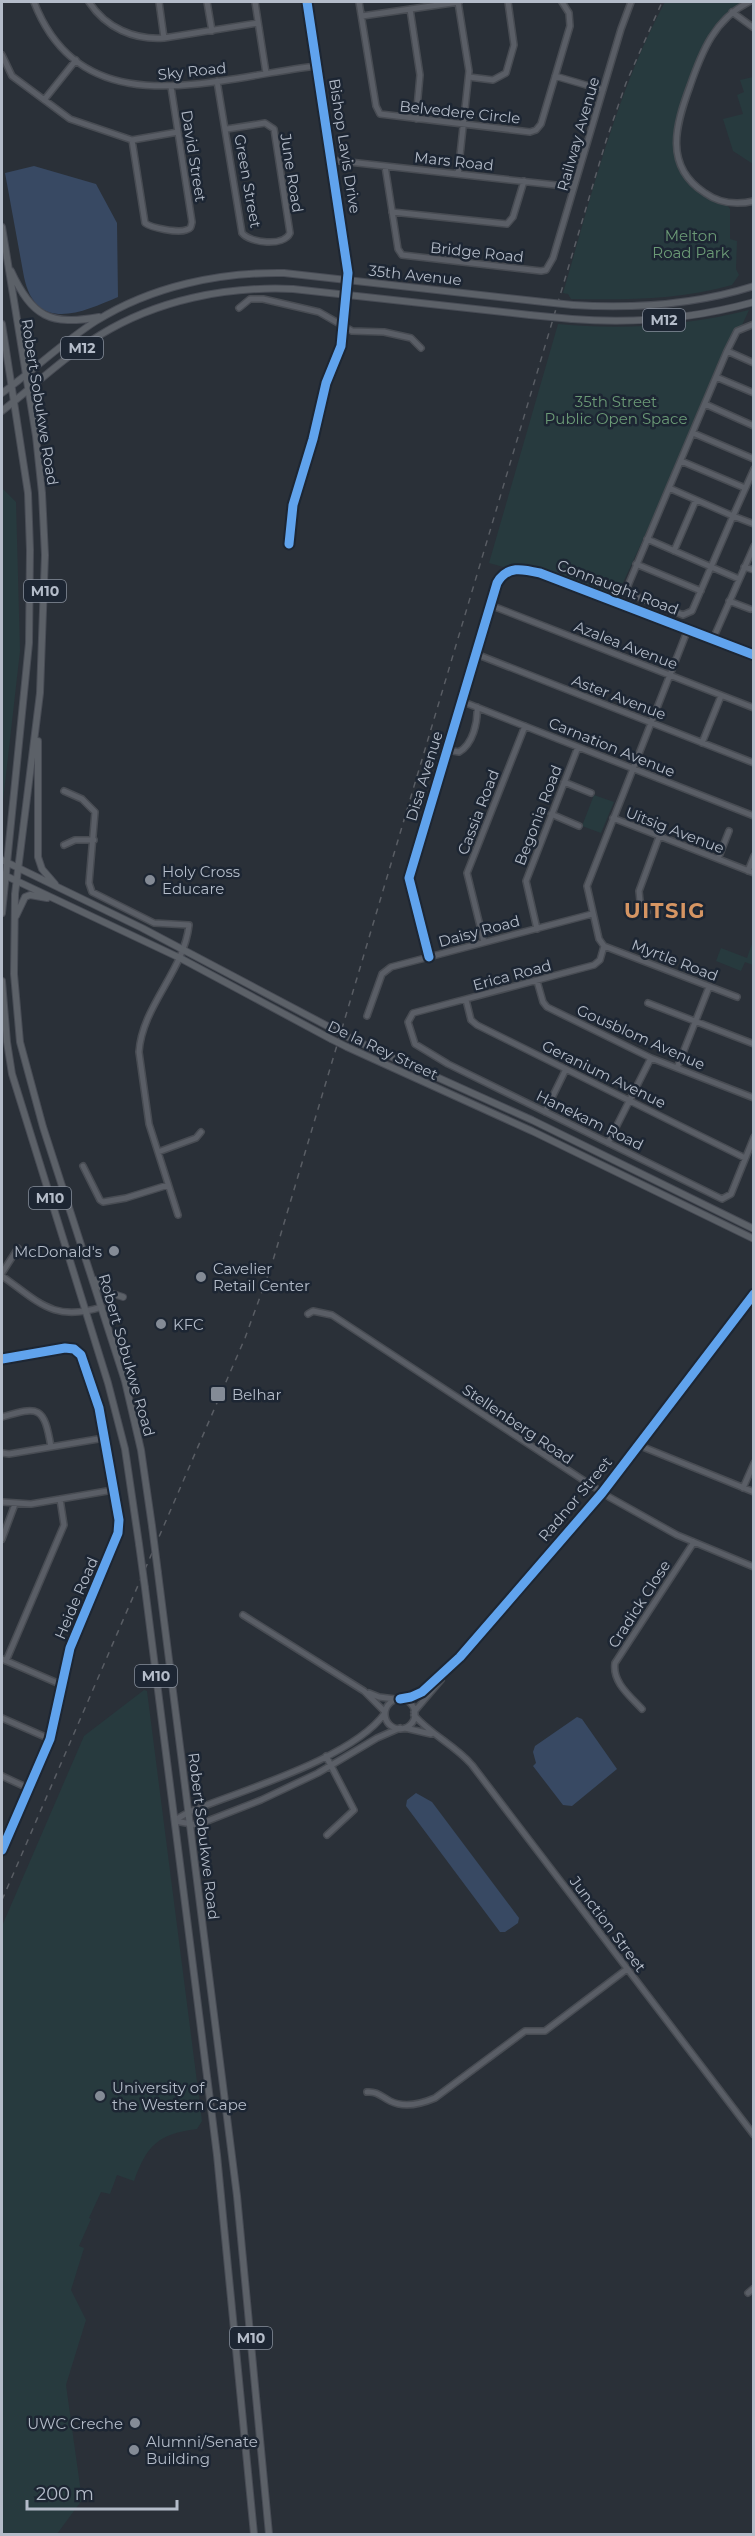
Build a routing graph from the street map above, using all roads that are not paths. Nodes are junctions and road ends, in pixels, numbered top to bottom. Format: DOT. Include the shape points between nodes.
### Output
graph roads {
  1 [pos="34,2"];
  2 [pos="89,2"];
  3 [pos="159,2"];
  4 [pos="207,2"];
  5 [pos="255,2"];
  6 [pos="307,2"];
  7 [pos="359,2"];
  8 [pos="459,2"];
  9 [pos="508,2"];
  10 [pos="562,2"];
  11 [pos="749,2"];
  12 [pos="628,3"];
  13 [pos="410,9"];
  14 [pos="732,12"];
  15 [pos="362,16"];
  16 [pos="258,23"];
  17 [pos="753,28"];
  18 [pos="212,31"];
  19 [pos="164,38"];
  20 [pos="2,55"];
  21 [pos="76,60"];
  22 [pos="317,66"];
  23 [pos="266,73"];
  24 [pos="555,76"];
  25 [pos="469,77"];
  26 [pos="217,81"];
  27 [pos="171,87"];
  28 [pos="603,90"];
  29 [pos="44,100"];
  30 [pos="416,119"];
  31 [pos="463,124"];
  32 [pos="227,129"];
  33 [pos="178,132"];
  34 [pos="132,140"];
  35 [pos="331,160"];
  36 [pos="385,166"];
  37 [pos="458,174"];
  38 [pos="524,181"];
  39 [pos="574,187"];
  40 [pos="753,201"];
  41 [pos="392,212"];
  42 [pos="2,227"];
  43 [pos="290,233"];
  44 [pos="7,262"];
  45 [pos="548,269"];
  46 [pos="348,280"];
  47 [pos="753,286"];
  48 [pos="346,294"];
  49 [pos="753,302"];
  50 [pos="239,308"];
  51 [pos="105,315"];
  52 [pos="2,324"];
  53 [pos="753,324"];
  54 [pos="343,327"];
  55 [pos="422,348"];
  56 [pos="727,351"];
  57 [pos="753,363"];
  58 [pos="25,375"];
  59 [pos="716,377"];
  60 [pos="12,385"];
  61 [pos="28,390"];
  62 [pos="2,393"];
  63 [pos="753,393"];
  64 [pos="15,401"];
  65 [pos="705,404"];
  66 [pos="2,411"];
  67 [pos="753,426"];
  68 [pos="693,433"];
  69 [pos="753,459"];
  70 [pos="681,461"];
  71 [pos="753,469"];
  72 [pos="669,488"];
  73 [pos="746,488"];
  74 [pos="696,500"];
  75 [pos="733,516"];
  76 [pos="753,524"];
  77 [pos="647,539"];
  78 [pos="289,544"];
  79 [pos="753,546"];
  80 [pos="674,551"];
  81 [pos="636,564"];
  82 [pos="712,567"];
  83 [pos="744,567"];
  84 [pos="753,570"];
  85 [pos="739,579"];
  86 [pos="701,591"];
  87 [pos="729,601"];
  88 [pos="490,605"];
  89 [pos="750,609"];
  90 [pos="688,629"];
  91 [pos="713,639"];
  92 [pos="476,654"];
  93 [pos="753,655"];
  94 [pos="669,675"];
  95 [pos="721,696"];
  96 [pos="462,701"];
  97 [pos="477,707"];
  98 [pos="753,708"];
  99 [pos="39,712"];
  100 [pos="650,722"];
  101 [pos="525,726"];
  102 [pos="702,743"];
  103 [pos="578,747"];
  104 [pos="447,750"];
  105 [pos="753,763"];
  106 [pos="633,768"];
  107 [pos="564,782"];
  108 [pos="64,790"];
  109 [pos="591,793"];
  110 [pos="551,814"];
  111 [pos="753,816"];
  112 [pos="613,818"];
  113 [pos="579,826"];
  114 [pos="729,831"];
  115 [pos="659,837"];
  116 [pos="94,840"];
  117 [pos="64,845"];
  118 [pos="753,856"];
  119 [pos="718,859"];
  120 [pos="4,862"];
  121 [pos="18,869"];
  122 [pos="751,872"];
  123 [pos="4,875"];
  124 [pos="17,881"];
  125 [pos="58,887"];
  126 [pos="54,898"];
  127 [pos="647,912"];
  128 [pos="2,913"];
  129 [pos="592,914"];
  130 [pos="13,924"];
  131 [pos="537,929"];
  132 [pos="484,942"];
  133 [pos="604,946"];
  134 [pos="184,950"];
  135 [pos="429,957"];
  136 [pos="180,958"];
  137 [pos="2,981"];
  138 [pos="537,981"];
  139 [pos="709,987"];
  140 [pos="737,997"];
  141 [pos="466,1000"];
  142 [pos="648,1003"];
  143 [pos="413,1013"];
  144 [pos="367,1016"];
  145 [pos="695,1021"];
  146 [pos="753,1044"];
  147 [pos="651,1058"];
  148 [pos="677,1068"];
  149 [pos="566,1069"];
  150 [pos="753,1098"];
  151 [pos="630,1100"];
  152 [pos="545,1112"];
  153 [pos="201,1132"];
  154 [pos="753,1137"];
  155 [pos="608,1143"];
  156 [pos="158,1152"];
  157 [pos="745,1158"];
  158 [pos="83,1166"];
  159 [pos="168,1185"];
  160 [pos="178,1215"];
  161 [pos="753,1229"];
  162 [pos="753,1239"];
  163 [pos="18,1248"];
  164 [pos="91,1271"];
  165 [pos="2,1275"];
  166 [pos="753,1294"];
  167 [pos="123,1297"];
  168 [pos="751,1302"];
  169 [pos="102,1307"];
  170 [pos="87,1311"];
  171 [pos="308,1314"];
  172 [pos="2,1359"];
  173 [pos="2,1417"];
  174 [pos="104,1438"];
  175 [pos="638,1445"];
  176 [pos="51,1447"];
  177 [pos="2,1453"];
  178 [pos="753,1463"];
  179 [pos="743,1488"];
  180 [pos="113,1490"];
  181 [pos="753,1492"];
  182 [pos="602,1493"];
  183 [pos="60,1499"];
  184 [pos="2,1502"];
  185 [pos="15,1504"];
  186 [pos="2,1539"];
  187 [pos="694,1542"];
  188 [pos="753,1567"];
  189 [pos="243,1615"];
  190 [pos="4,1660"];
  191 [pos="447,1671"];
  192 [pos="62,1686"];
  193 [pos="364,1691"];
  194 [pos="399,1699"];
  195 [pos="642,1709"];
  196 [pos="385,1712"];
  197 [pos="414,1713"];
  198 [pos="2,1718"];
  199 [pos="401,1728"];
  200 [pos="435,1736"];
  201 [pos="50,1739"];
  202 [pos="326,1756"];
  203 [pos="331,1766"];
  204 [pos="2,1776"];
  205 [pos="256,1786"];
  206 [pos="28,1788"];
  207 [pos="261,1800"];
  208 [pos="189,1812"];
  209 [pos="175,1820"];
  210 [pos="190,1825"];
  211 [pos="327,1835"];
  212 [pos="2,1850"];
  213 [pos="627,1970"];
  214 [pos="367,2092"];
  215 [pos="753,2135"];
  216 [pos="254,2535"];
  217 [pos="269,2535"];
  1 -- 21 [label="street, Sky Road" via="52,34"];
  2 -- 19 [label="street" via="105,20 125,32"];
  3 -- 19 [label="street"];
  4 -- 18 [label="street"];
  5 -- 16 [label="street"];
  6 -- 22 [label="street, Bishop Lavis Drive"];
  7 -- 15 [label="street, Belvedere Circle"];
  8 -- 13 [label="street"];
  8 -- 25 [label="street"];
  9 -- 25 [label="street" via="514,45 507,71 494,80"];
  10 -- 24 [label="street, Belvedere Circle" via="571,20"];
  11 -- 14 [label="street"];
  12 -- 28 [label="street, Railway Avenue"];
  13 -- 15 [label="street"];
  13 -- 30 [label="street" via="420,79"];
  14 -- 17 [label="street"];
  14 -- 40 [label="street" via="700,57 680,115 676,148 685,172 704,193 726,202"];
  15 -- 30 [label="street, Belvedere Circle" via="377,111 386,116"];
  16 -- 18 [label="street"];
  16 -- 23 [label="street"];
  18 -- 19 [label="street"];
  20 -- 29 [label="street" via="12,76"];
  21 -- 27 [label="street, Sky Road" via="117,81"];
  21 -- 29 [label="street"];
  22 -- 23 [label="street, Sky Road"];
  22 -- 35 [label="street, Bishop Lavis Drive"];
  23 -- 26 [label="street, Sky Road"];
  24 -- 28 [label="street"];
  24 -- 31 [label="street, Belvedere Circle" via="536,130"];
  25 -- 31 [label="street"];
  26 -- 27 [label="street, Sky Road"];
  26 -- 32 [label="street, Green Street"];
  27 -- 33 [label="street, David Street"];
  28 -- 39 [label="street, Railway Avenue"];
  29 -- 34 [label="street" via="70,119"];
  30 -- 31 [label="street, Belvedere Circle"];
  31 -- 37 [label="street"];
  32 -- 43 [label="street, June Road" via="265,123 274,129"];
  32 -- 43 [label="street, Green Street" via="242,233 250,240 282,243"];
  33 -- 34 [label="street"];
  33 -- 34 [label="street, David Street" via="192,222 185,231 153,228 145,223"];
  35 -- 36 [label="street, Mars Road"];
  35 -- 46 [label="street, Bishop Lavis Drive"];
  36 -- 37 [label="street, Mars Road"];
  36 -- 41 [label="street"];
  37 -- 38 [label="street, Mars Road"];
  38 -- 39 [label="street, Mars Road"];
  38 -- 41 [label="street" via="513,217 507,224"];
  39 -- 45 [label="street, Railway Avenue"];
  41 -- 45 [label="street, Bridge Road" via="402,255"];
  42 -- 44 [label="main road, Robert Sobukwe Road / M10"];
  44 -- 51 [label="main road" via="24,299 41,313 70,321"];
  44 -- 58 [label="main road, Robert Sobukwe Road / M10"];
  46 -- 47 [label="main road, 35th Avenue / M12, bridge" via="613,307 706,299"];
  46 -- 48 [label="street, Bishop Lavis Drive"];
  46 -- 51 [label="main road, 35th Avenue / M12" via="260,272 212,278 143,297"];
  48 -- 49 [label="main road, 35th Avenue / M12, bridge" via="612,322 665,320"];
  48 -- 54 [label="street, Bishop Lavis Drive"];
  48 -- 61 [label="main road, 35th Avenue / M12" via="293,289 239,290 168,305 100,335"];
  50 -- 54 [label="street" via="250,299 263,299 319,312"];
  51 -- 58 [label="main road, 35th Avenue / M12"];
  52 -- 60 [label="main road, Robert Sobukwe Road / M10"];
  53 -- 56 [label="street" via="737,330"];
  54 -- 55 [label="street" via="411,338"];
  54 -- 78 [label="street, Bishop Lavis Drive" via="341,346 326,383 293,505"];
  56 -- 57 [label="street"];
  56 -- 59 [label="street"];
  58 -- 60 [label="main road, M12"];
  58 -- 61 [label="main road, Robert Sobukwe Road / M10"];
  59 -- 63 [label="street"];
  59 -- 65 [label="street"];
  60 -- 62 [label="main road, M12"];
  60 -- 64 [label="main road, Robert Sobukwe Road / M10"];
  61 -- 64 [label="main road, M12"];
  61 -- 99 [label="main road, Robert Sobukwe Road / M10" via="44,521 45,598"];
  64 -- 66 [label="main road, M12"];
  64 -- 120 [label="main road, Robert Sobukwe Road / M10" via="29,509 30,608"];
  65 -- 67 [label="street"];
  65 -- 68 [label="street"];
  68 -- 69 [label="street"];
  68 -- 70 [label="street"];
  70 -- 72 [label="street"];
  70 -- 73 [label="street"];
  71 -- 73 [label="street"];
  72 -- 74 [label="street"];
  72 -- 77 [label="street"];
  73 -- 75 [label="street"];
  74 -- 75 [label="street"];
  74 -- 80 [label="street"];
  75 -- 76 [label="street"];
  75 -- 82 [label="street"];
  77 -- 80 [label="street"];
  77 -- 81 [label="street"];
  79 -- 83 [label="street"];
  80 -- 82 [label="street"];
  81 -- 86 [label="street"];
  81 -- 86 [label="street" via="628,592 682,615 692,611"];
  82 -- 85 [label="street"];
  82 -- 86 [label="street"];
  83 -- 84 [label="street"];
  83 -- 85 [label="street"];
  85 -- 87 [label="street"];
  87 -- 89 [label="street"];
  87 -- 91 [label="street"];
  88 -- 90 [label="street, Connaught Road" via="500,578 507,571 519,569"];
  88 -- 92 [label="street, Disa Avenue"];
  88 -- 94 [label="street, Azalea Avenue"];
  90 -- 91 [label="street, Connaught Road"];
  90 -- 94 [label="street"];
  91 -- 93 [label="street, Connaught Road"];
  92 -- 96 [label="street, Disa Avenue"];
  92 -- 100 [label="street, Aster Avenue"];
  94 -- 95 [label="street, Azalea Avenue"];
  94 -- 100 [label="street"];
  95 -- 98 [label="street, Azalea Avenue"];
  95 -- 102 [label="street"];
  96 -- 97 [label="street, Carnation Avenue"];
  96 -- 104 [label="street, Disa Avenue"];
  97 -- 101 [label="street, Carnation Avenue"];
  97 -- 104 [label="street" via="477,718 465,748 459,752"];
  99 -- 121 [label="main road, Robert Sobukwe Road / M10"];
  99 -- 125 [label="main road" via="38,857 42,869"];
  100 -- 102 [label="street, Aster Avenue"];
  100 -- 106 [label="street"];
  101 -- 103 [label="street, Carnation Avenue"];
  101 -- 132 [label="street, Cassia Road" via="467,873"];
  102 -- 105 [label="street, Aster Avenue"];
  103 -- 106 [label="street, Carnation Avenue"];
  103 -- 107 [label="street, Begonia Road"];
  104 -- 135 [label="street, Disa Avenue" via="409,878"];
  106 -- 111 [label="street, Carnation Avenue"];
  106 -- 112 [label="street"];
  107 -- 109 [label="street"];
  107 -- 110 [label="street, Begonia Road"];
  108 -- 116 [label="street" via="82,799 95,812"];
  110 -- 113 [label="street"];
  110 -- 131 [label="street, Begonia Road" via="526,881"];
  112 -- 115 [label="street, Uitsig Avenue"];
  112 -- 129 [label="street, Uitsig Avenue" via="587,886"];
  114 -- 119 [label="street"];
  115 -- 119 [label="street, Uitsig Avenue"];
  115 -- 127 [label="street" via="639,891"];
  116 -- 117 [label="street" via="75,840"];
  116 -- 134 [label="street" via="89,883 92,892 154,923 189,925"];
  118 -- 122 [label="street"];
  119 -- 122 [label="street, Uitsig Avenue"];
  120 -- 121 [label="main road, De la Rey Street"];
  120 -- 123 [label="main road, Robert Sobukwe Road / M10"];
  121 -- 124 [label="main road, Robert Sobukwe Road / M10"];
  121 -- 125 [label="main road, De la Rey Street"];
  123 -- 124 [label="main road, De la Rey Street"];
  123 -- 128 [label="main road, Robert Sobukwe Road / M10"];
  124 -- 126 [label="main road, De la Rey Street"];
  124 -- 130 [label="main road, Robert Sobukwe Road / M10"];
  125 -- 134 [label="main road, De la Rey Street"];
  126 -- 130 [label="main road" via="25,897"];
  126 -- 136 [label="main road, De la Rey Street"];
  129 -- 131 [label="street, Daisy Road"];
  129 -- 133 [label="street, Uitsig Avenue"];
  130 -- 164 [label="main road, Robert Sobukwe Road / M10" via="16,1008 27,1071"];
  131 -- 132 [label="street, Daisy Road"];
  132 -- 135 [label="street, Daisy Road"];
  133 -- 138 [label="street, Erica Road" via="596,964"];
  133 -- 139 [label="street, Myrtle Road"];
  134 -- 136 [label="street"];
  134 -- 161 [label="main road, De la Rey Street, bridge" via="350,1038 560,1134"];
  135 -- 144 [label="street, Daisy Road" via="385,971"];
  136 -- 156 [label="street" via="140,1040 144,1093"];
  136 -- 162 [label="main road, De la Rey Street, bridge" via="347,1047 532,1131"];
  137 -- 170 [label="main road, Robert Sobukwe Road / M10" via="15,1085"];
  138 -- 141 [label="street, Erica Road"];
  138 -- 147 [label="street, Gousblom Avenue" via="546,1006"];
  139 -- 140 [label="street, Myrtle Road"];
  139 -- 145 [label="street"];
  141 -- 143 [label="street, Erica Road"];
  141 -- 149 [label="street, Geranium Avenue" via="475,1024"];
  142 -- 145 [label="street"];
  143 -- 152 [label="street, Hanekam Road" via="408,1022 419,1049"];
  145 -- 146 [label="street"];
  145 -- 148 [label="street"];
  147 -- 148 [label="street, Gousblom Avenue"];
  147 -- 151 [label="street"];
  148 -- 150 [label="street, Gousblom Avenue"];
  149 -- 151 [label="street, Geranium Avenue"];
  149 -- 152 [label="street"];
  151 -- 155 [label="street"];
  151 -- 157 [label="street, Geranium Avenue"];
  152 -- 155 [label="street, Hanekam Road"];
  153 -- 156 [label="street"];
  154 -- 157 [label="street, Hanekam Road"];
  155 -- 157 [label="street, Hanekam Road" via="724,1199 731,1194"];
  156 -- 159 [label="street"];
  158 -- 159 [label="street" via="101,1201"];
  159 -- 160 [label="street"];
  163 -- 165 [label="street"];
  164 -- 167 [label="main road" via="104,1291"];
  164 -- 169 [label="main road, Robert Sobukwe Road / M10"];
  165 -- 170 [label="street" via="54,1311"];
  166 -- 168 [label="street, Radnor Street"];
  168 -- 175 [label="street, Radnor Street"];
  169 -- 170 [label="street"];
  169 -- 208 [label="main road, Robert Sobukwe Road / M10, bridge" via="133,1412 144,1470"];
  170 -- 209 [label="main road, Robert Sobukwe Road / M10, bridge" via="125,1449"];
  171 -- 182 [label="street, Stellenberg Road" via="313,1311 332,1315"];
  172 -- 174 [label="street, Heide Road" via="65,1348 79,1352 99,1408"];
  173 -- 176 [label="street" via="26,1410 36,1412 45,1420"];
  174 -- 176 [label="street"];
  174 -- 180 [label="street, Heide Road"];
  175 -- 179 [label="street"];
  175 -- 182 [label="street, Radnor Street"];
  176 -- 177 [label="street"];
  178 -- 179 [label="street"];
  179 -- 181 [label="street"];
  180 -- 183 [label="street"];
  180 -- 192 [label="street, Heide Road" via="118,1520 116,1542 70,1648"];
  182 -- 187 [label="street, Stellenberg Road"];
  182 -- 191 [label="street, Radnor Street"];
  183 -- 185 [label="street"];
  183 -- 190 [label="street" via="64,1525"];
  184 -- 185 [label="street"];
  185 -- 186 [label="street"];
  187 -- 188 [label="street, Stellenberg Road"];
  187 -- 195 [label="street, Cradick Close" via="615,1663 618,1680"];
  189 -- 193 [label="street"];
  190 -- 192 [label="street"];
  191 -- 194 [label="street, Radnor Street" via="417,1695"];
  191 -- 197 [label="street, Radnor Street"];
  192 -- 201 [label="street, Heide Road"];
  193 -- 194 [label="street" via="379,1698"];
  193 -- 196 [label="street"];
  194 -- 196 [label="street" via="390,1703"];
  194 -- 197 [label="street" via="410,1703"];
  196 -- 199 [label="street" via="390,1724"];
  196 -- 202 [label="street" via="372,1728"];
  197 -- 199 [label="street" via="411,1723"];
  197 -- 200 [label="street, Junction Street"];
  198 -- 201 [label="street"];
  199 -- 200 [label="street, Junction Street"];
  199 -- 203 [label="street"];
  200 -- 213 [label="street, Junction Street" via="472,1765"];
  201 -- 206 [label="street, Heide Road"];
  202 -- 203 [label="street"];
  202 -- 205 [label="street"];
  203 -- 207 [label="street"];
  203 -- 211 [label="street" via="354,1810"];
  204 -- 206 [label="street"];
  205 -- 207 [label="street"];
  205 -- 208 [label="street"];
  206 -- 212 [label="street, Heide Road"];
  207 -- 210 [label="street"];
  208 -- 209 [label="street"];
  208 -- 210 [label="main road, Robert Sobukwe Road / M10"];
  209 -- 210 [label="street"];
  209 -- 216 [label="main road, Robert Sobukwe Road / M10" via="219,2167"];
  210 -- 217 [label="main road, Robert Sobukwe Road / M10" via="237,2196"];
  213 -- 214 [label="street" via="545,2031 526,2030 427,2101 401,2104"];
  213 -- 215 [label="street, Junction Street"];
}
